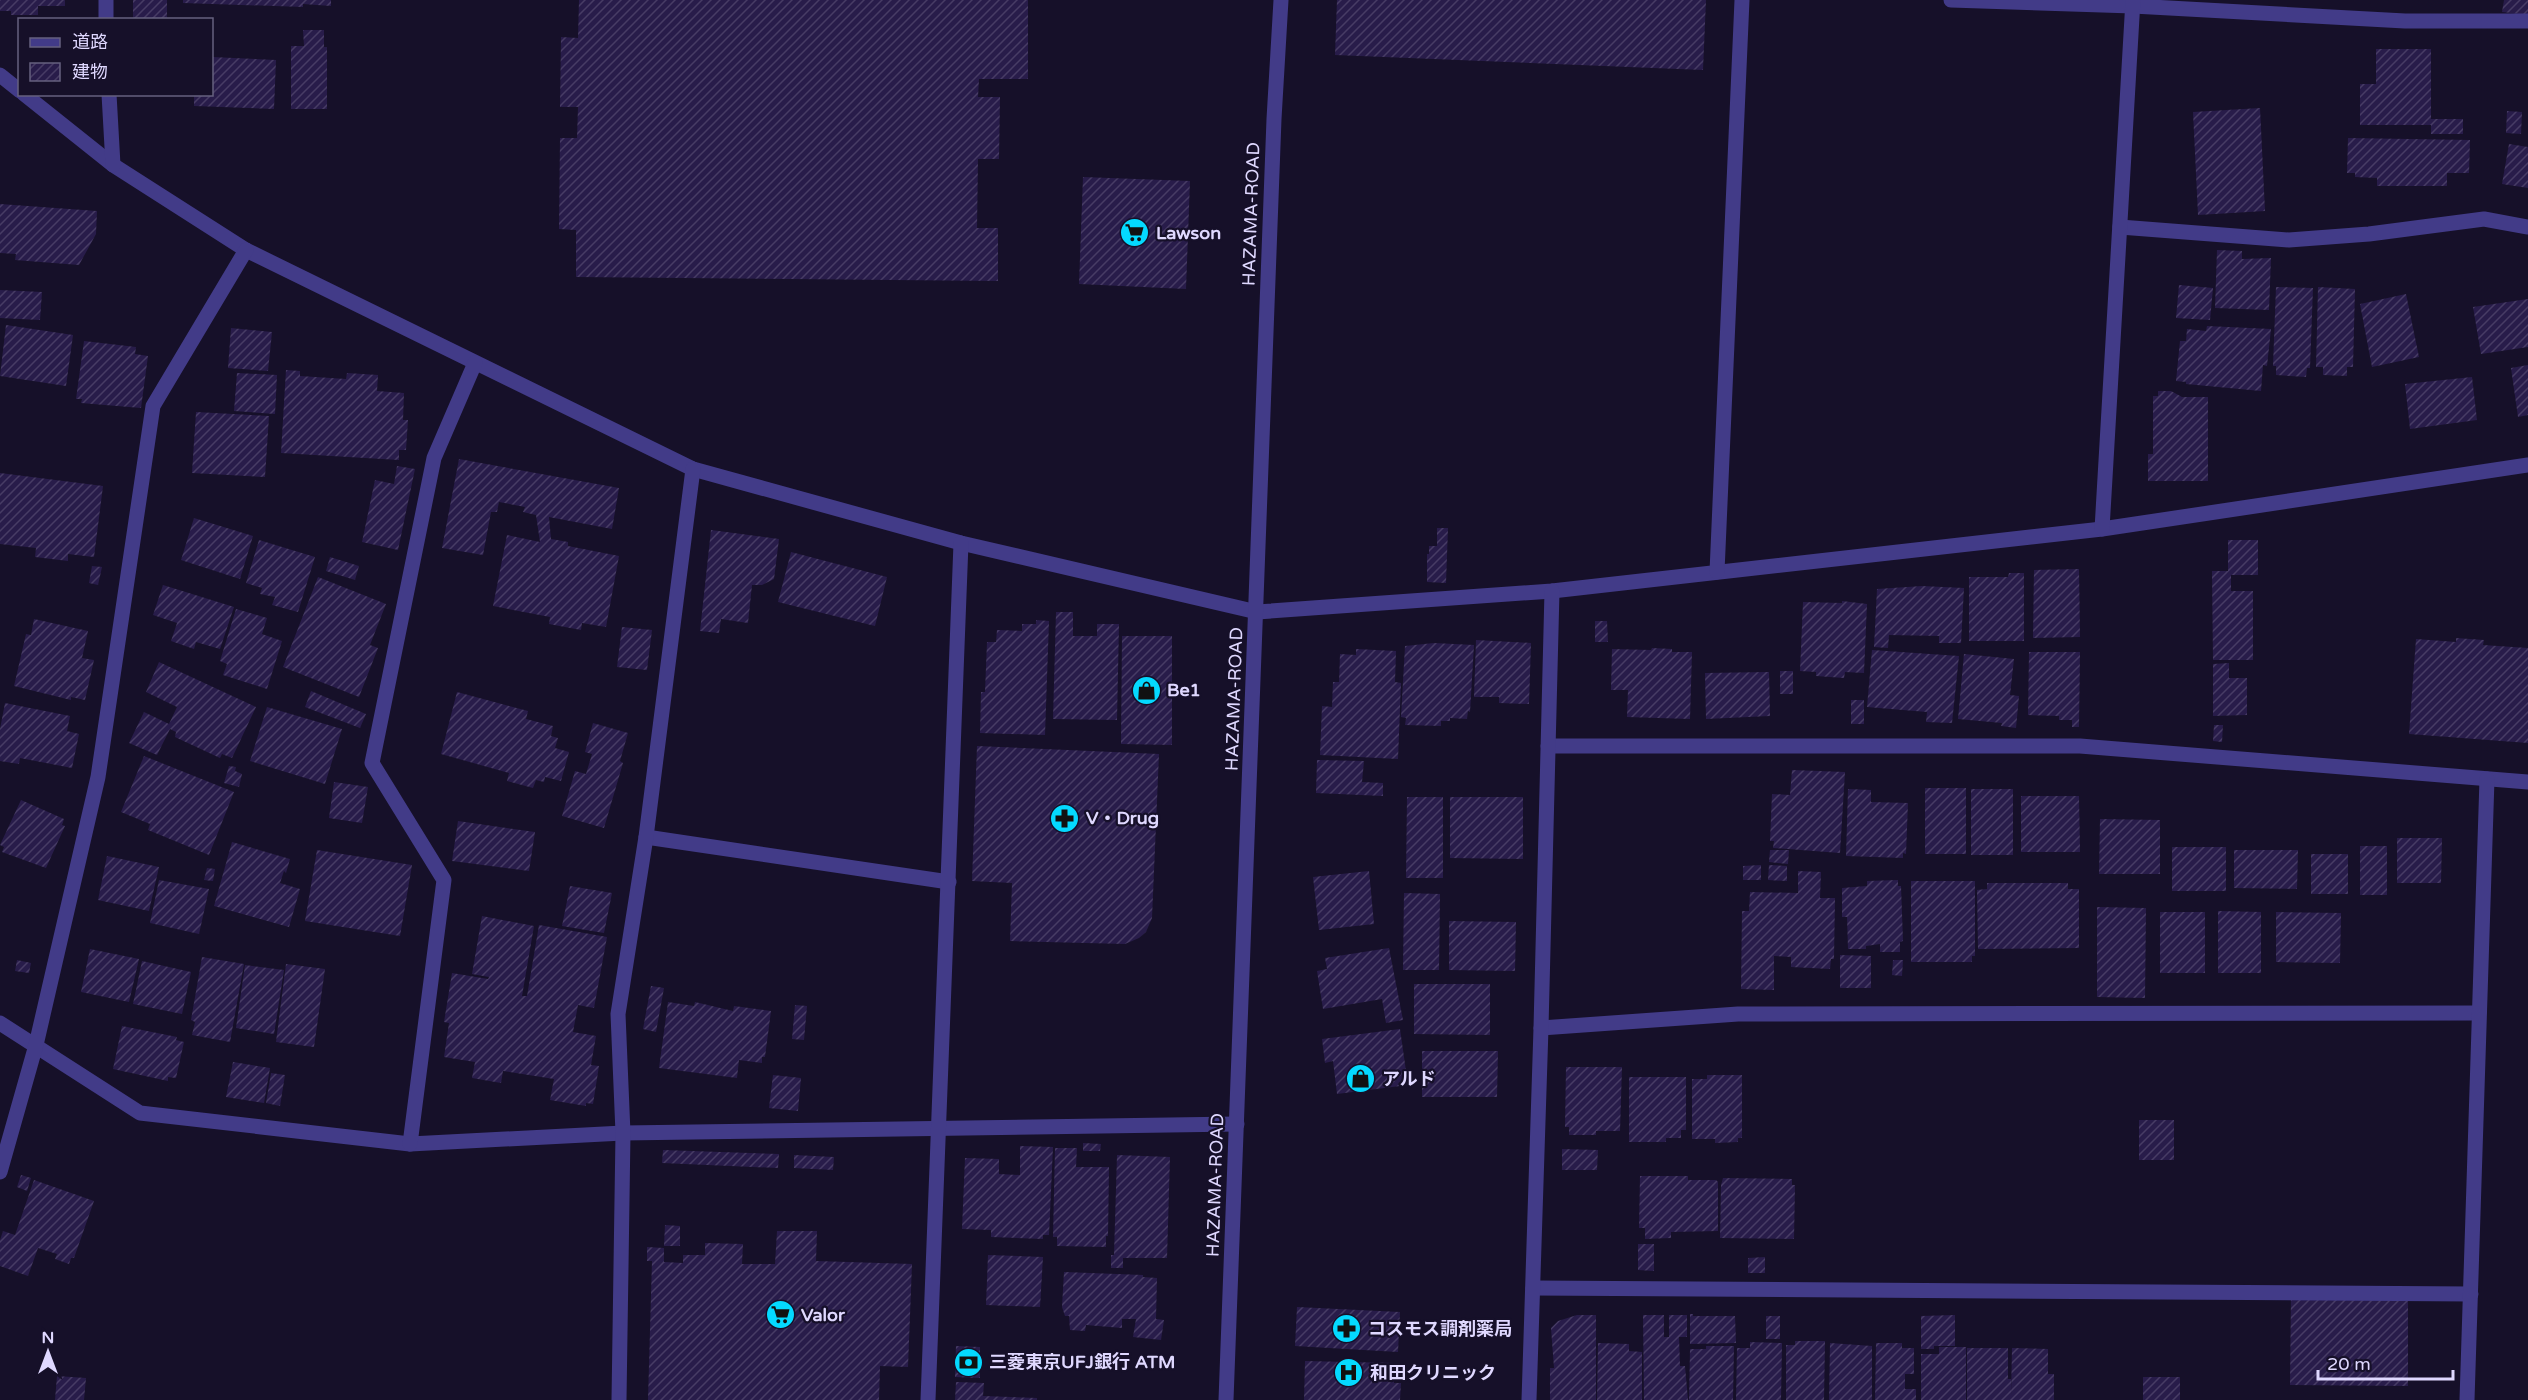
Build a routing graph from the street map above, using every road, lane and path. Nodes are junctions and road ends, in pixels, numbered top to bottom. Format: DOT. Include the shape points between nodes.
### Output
graph roads {
  1 [pos="106,0"];
  2 [pos="1281,0"];
  3 [pos="1742,0"];
  4 [pos="1951,0"];
  5 [pos="2133,3"];
  6 [pos="106,18"];
  7 [pos="2528,21"];
  8 [pos="0,75"];
  9 [pos="18,89"];
  10 [pos="27,96"];
  11 [pos="110,96"];
  12 [pos="113,165"];
  13 [pos="2120,227"];
  14 [pos="2528,227"];
  15 [pos="246,250"];
  16 [pos="475,363"];
  17 [pos="2528,465"];
  18 [pos="693,469"];
  19 [pos="2102,529"];
  20 [pos="961,543"];
  21 [pos="1717,572"];
  22 [pos="1552,591"];
  23 [pos="1257,612"];
  24 [pos="1548,746"];
  25 [pos="2487,779"];
  26 [pos="2528,782"];
  27 [pos="646,837"];
  28 [pos="949,882"];
  29 [pos="2479,1013"];
  30 [pos="0,1023"];
  31 [pos="1542,1028"];
  32 [pos="36,1045"];
  33 [pos="1237,1124"];
  34 [pos="937,1127"];
  35 [pos="623,1133"];
  36 [pos="410,1144"];
  37 [pos="0,1172"];
  38 [pos="1533,1288"];
  39 [pos="2471,1294"];
  40 [pos="619,1400"];
  41 [pos="928,1400"];
  42 [pos="1226,1400"];
  43 [pos="1529,1400"];
  44 [pos="2468,1400"];
  1 -- 6 [label="street"];
  2 -- 23 [label="street, HAZAMA-ROAD"];
  3 -- 21 [label="street"];
  4 -- 5 [label="street"];
  5 -- 7 [label="street" via="2405,21"];
  5 -- 13 [label="street"];
  8 -- 9 [label="street"];
  10 -- 12 [label="street"];
  11 -- 12 [label="street"];
  12 -- 15 [label="street"];
  13 -- 14 [label="street" via="2289,240 2484,219"];
  13 -- 19 [label="street"];
  15 -- 16 [label="street"];
  15 -- 32 [label="street" via="153,406 98,777"];
  16 -- 18 [label="street"];
  16 -- 36 [label="street" via="435,458 372,763 444,880"];
  17 -- 19 [label="street"];
  18 -- 20 [label="street"];
  18 -- 27 [label="street"];
  19 -- 21 [label="street"];
  20 -- 23 [label="street"];
  20 -- 28 [label="street"];
  21 -- 22 [label="street"];
  22 -- 23 [label="street"];
  22 -- 24 [label="street"];
  23 -- 33 [label="street, HAZAMA-ROAD"];
  24 -- 25 [label="street" via="2080,746"];
  24 -- 31 [label="street"];
  25 -- 26 [label="street"];
  25 -- 29 [label="street"];
  27 -- 28 [label="street"];
  27 -- 35 [label="street" via="618,1014"];
  28 -- 34 [label="street"];
  29 -- 31 [label="street" via="1738,1014"];
  29 -- 39 [label="street"];
  30 -- 32 [label="street"];
  31 -- 38 [label="street"];
  32 -- 36 [label="street" via="140,1113"];
  32 -- 37 [label="street"];
  33 -- 34 [label="street"];
  33 -- 42 [label="street, HAZAMA-ROAD"];
  34 -- 35 [label="street"];
  34 -- 41 [label="street"];
  35 -- 36 [label="street"];
  35 -- 40 [label="street"];
  38 -- 39 [label="street"];
  38 -- 43 [label="street"];
  39 -- 44 [label="street"];
}
